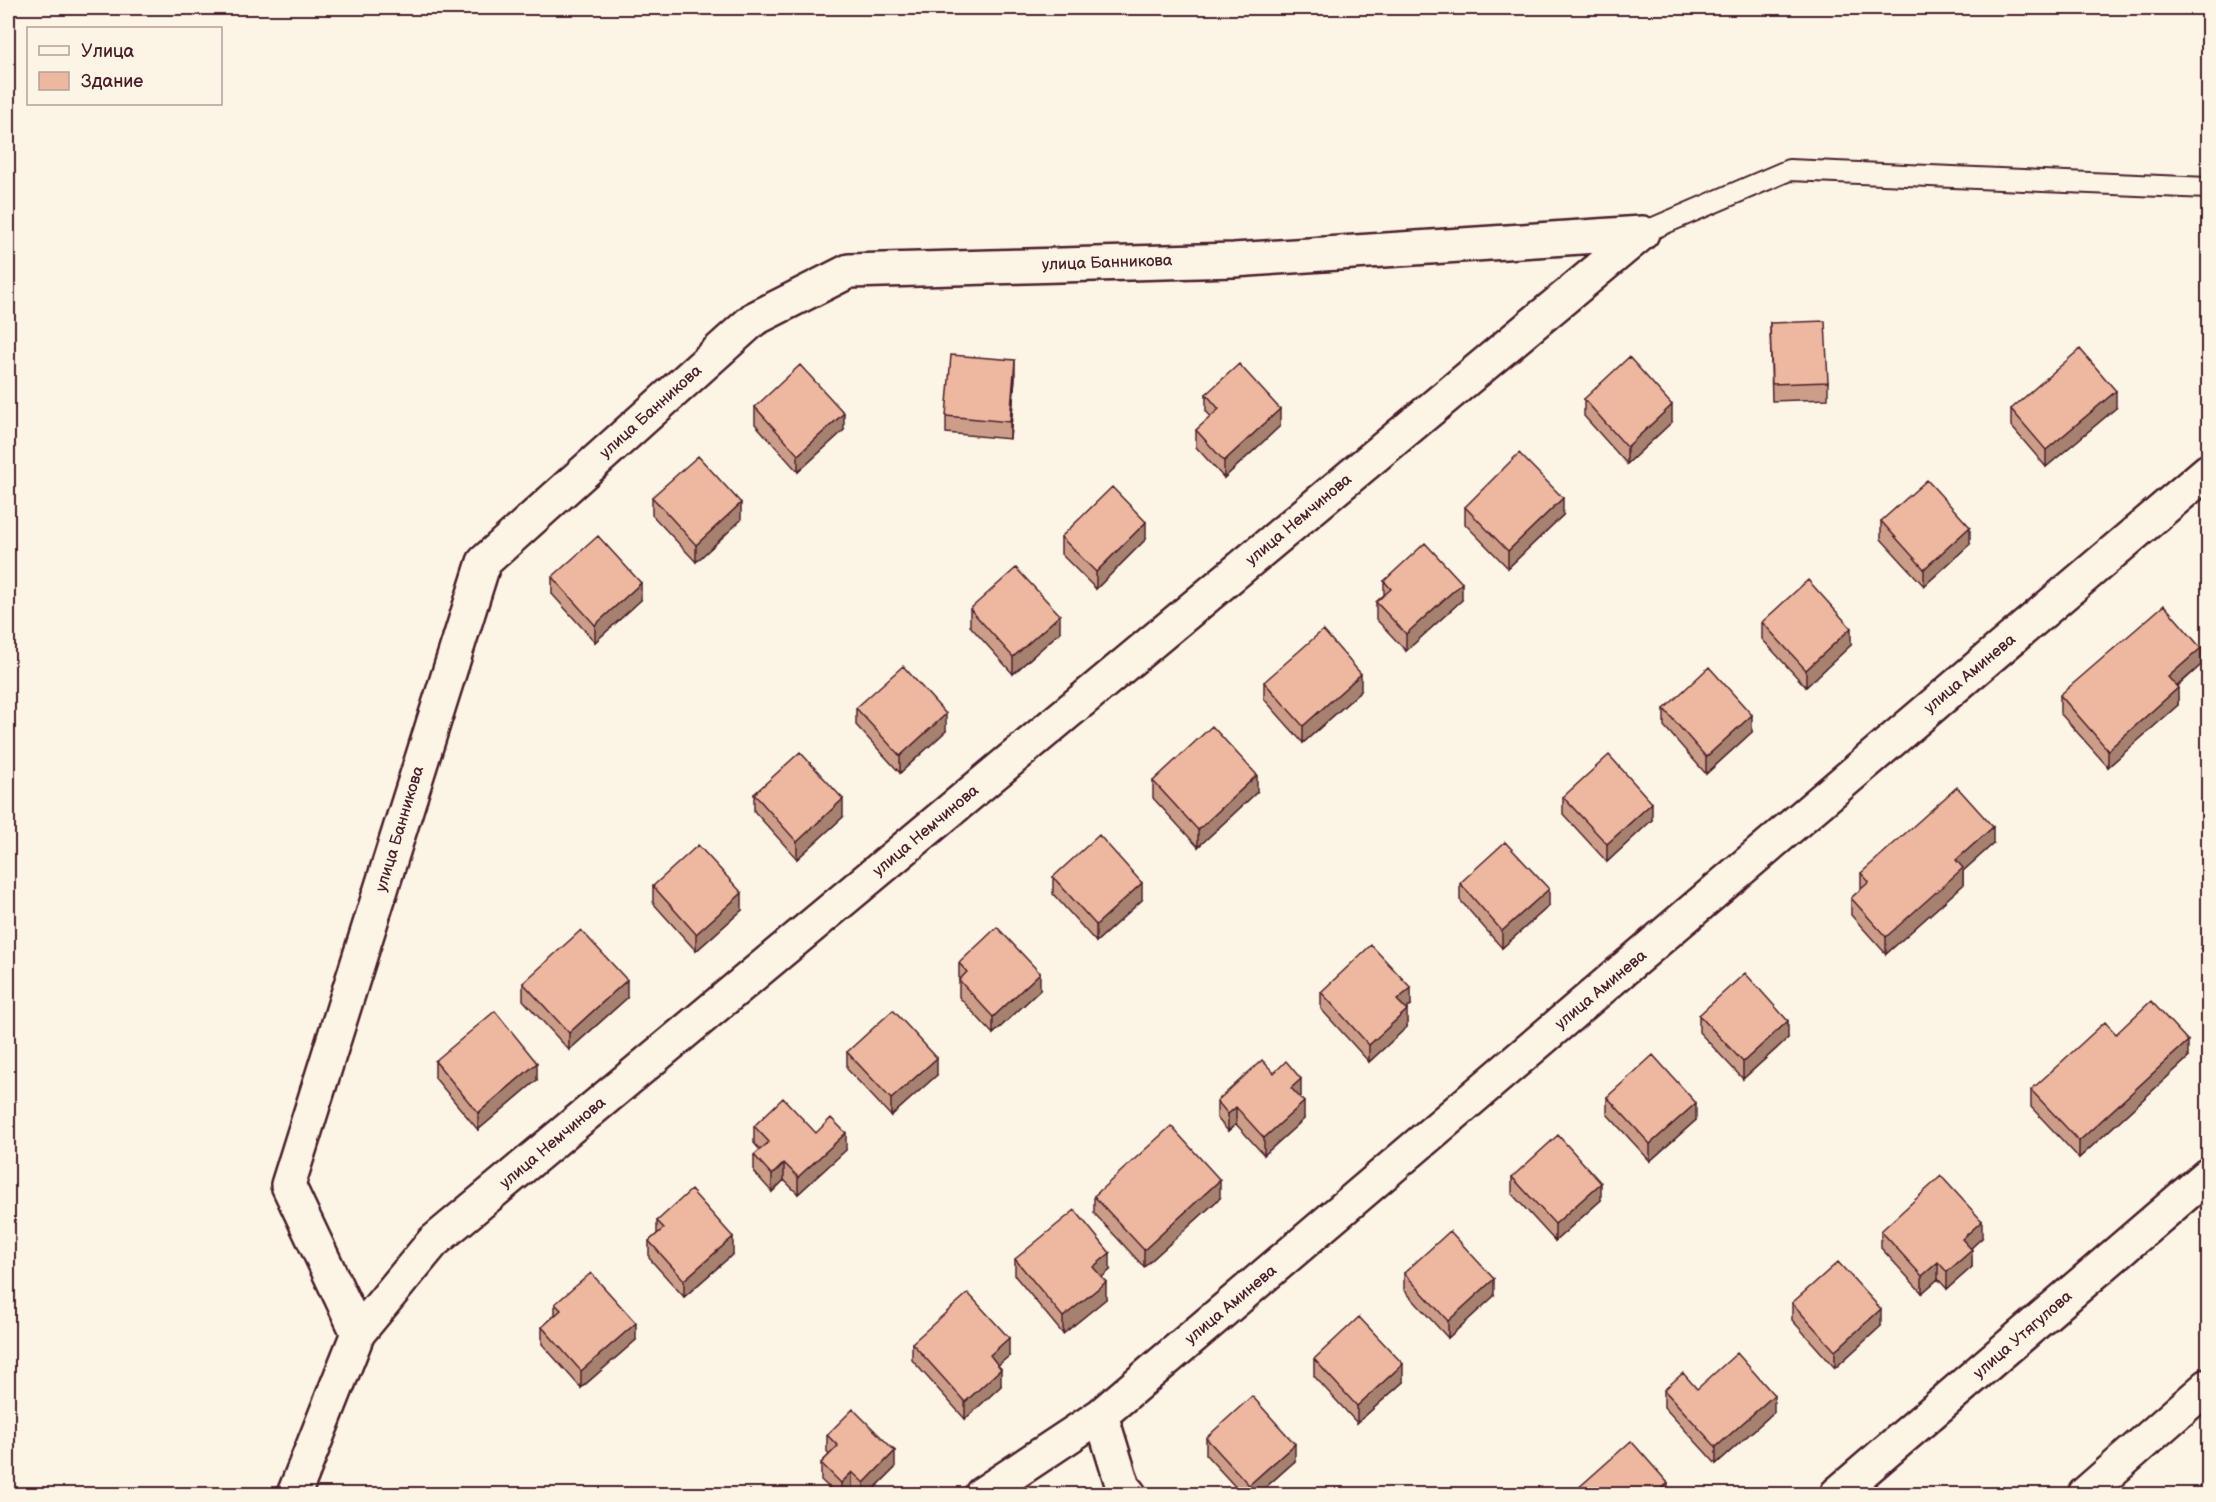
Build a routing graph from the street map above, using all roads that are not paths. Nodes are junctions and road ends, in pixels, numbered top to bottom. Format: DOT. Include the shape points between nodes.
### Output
graph roads {
  1 [pos="2208,188"];
  2 [pos="1642,233"];
  3 [pos="2208,471"];
  4 [pos="2208,1175"];
  5 [pos="358,1333"];
  6 [pos="2208,1386"];
  7 [pos="1101,1415"];
  8 [pos="294,1494"];
  9 [pos="982,1494"];
  10 [pos="1130,1494"];
  11 [pos="1837,1494"];
  12 [pos="2085,1494"];
  1 -- 2 [label="lane" via="1789,170"];
  2 -- 5 [label="street, улица Немчинова" via="433,1242"];
  2 -- 5 [label="street, улица Банникова" via="1234,260 849,271 754,318 484,562 288,1185"];
  3 -- 7 [label="street, улица Аминева"];
  4 -- 11 [label="street, улица Утягулова"];
  5 -- 8 [label="street, улица Немчинова"];
  6 -- 12 [label="street"];
  7 -- 9 [label="street, улица Аминева"];
  7 -- 10 [label="street" via="1123,1487"];
}
